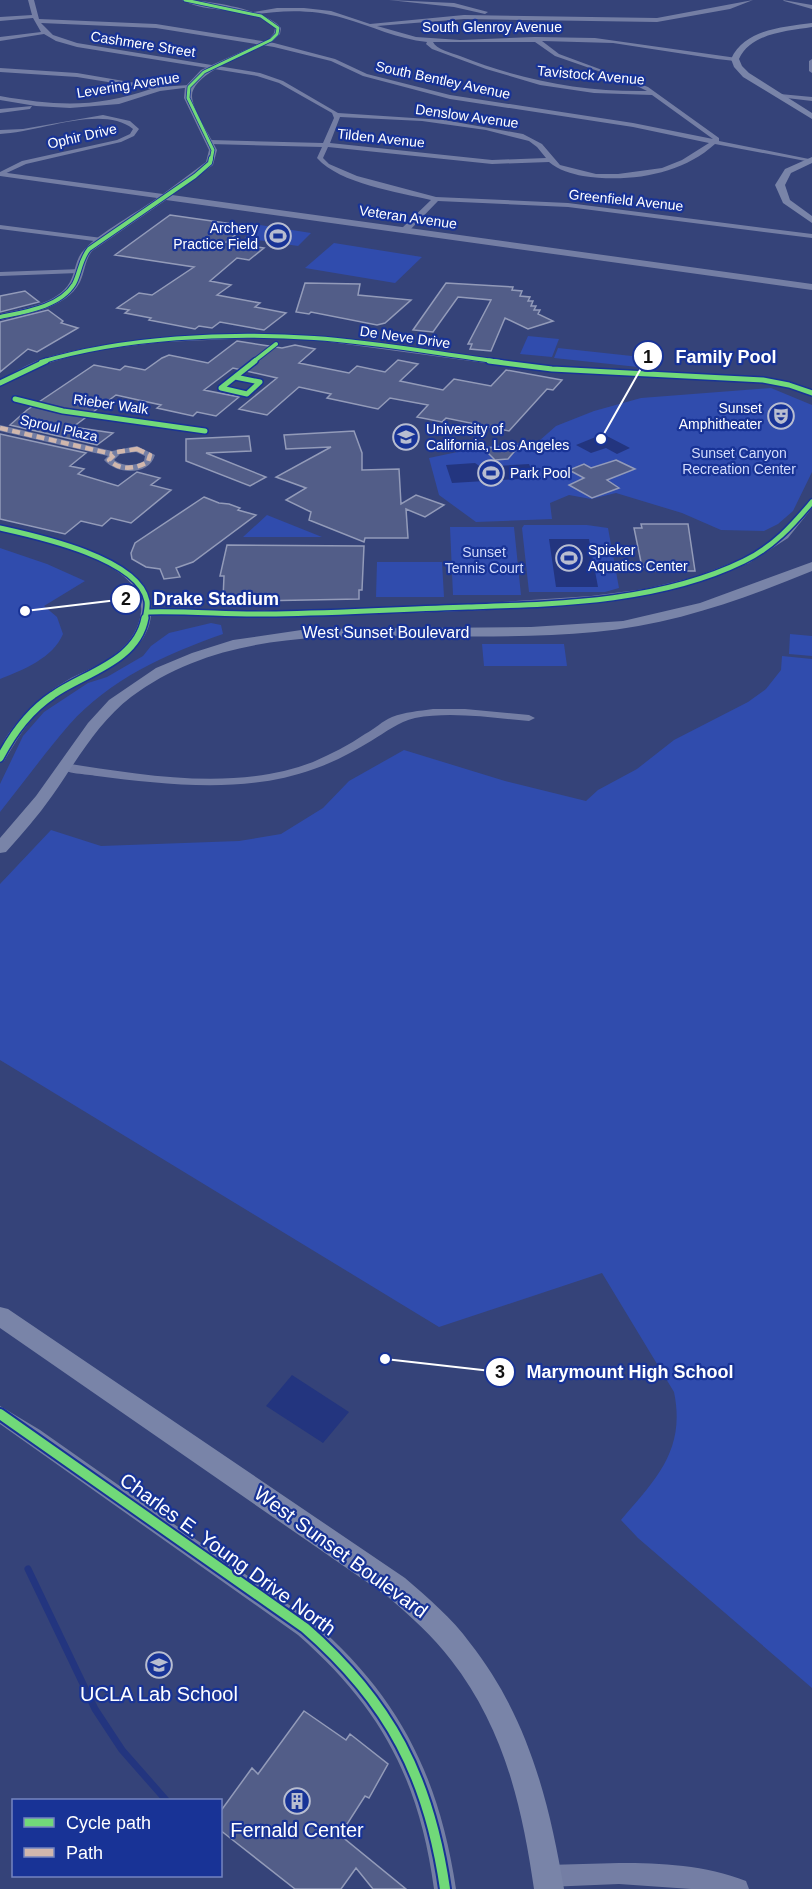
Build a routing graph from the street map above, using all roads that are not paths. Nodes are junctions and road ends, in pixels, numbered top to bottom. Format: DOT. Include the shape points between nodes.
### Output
graph roads {
  1 [pos="31,0"];
  2 [pos="185,0"];
  3 [pos="392,0"];
  4 [pos="750,0"];
  5 [pos="786,0"];
  6 [pos="812,7"];
  7 [pos="251,14"];
  8 [pos="490,17"];
  9 [pos="0,19"];
  10 [pos="38,19"];
  11 [pos="812,25"];
  12 [pos="370,26"];
  13 [pos="44,33"];
  14 [pos="0,39"];
  15 [pos="535,39"];
  16 [pos="430,40"];
  17 [pos="265,43"];
  18 [pos="735,59"];
  19 [pos="812,61"];
  20 [pos="214,67"];
  21 [pos="0,70"];
  22 [pos="812,71"];
  23 [pos="189,87"];
  24 [pos="159,89"];
  25 [pos="653,93"];
  26 [pos="780,96"];
  27 [pos="0,98"];
  28 [pos="812,99"];
  29 [pos="36,104"];
  30 [pos="0,111"];
  31 [pos="338,115"];
  32 [pos="812,117"];
  33 [pos="0,132"];
  34 [pos="715,141"];
  35 [pos="210,142"];
  36 [pos="325,144"];
  37 [pos="550,160"];
  38 [pos="810,160"];
  39 [pos="1,174"];
  40 [pos="164,197"];
  41 [pos="436,200"];
  42 [pos="812,220"];
  43 [pos="0,227"];
  44 [pos="405,230"];
  45 [pos="812,236"];
  46 [pos="102,240"];
  47 [pos="78,271"];
  48 [pos="0,274"];
  49 [pos="812,287"];
  50 [pos="0,317"];
  51 [pos="0,383"];
  52 [pos="812,393"];
  53 [pos="0,428"];
  54 [pos="112,454"];
  55 [pos="812,502"];
  56 [pos="0,528"];
  57 [pos="812,566"];
  58 [pos="148,612"];
  59 [pos="529,718"];
  60 [pos="0,758"];
  61 [pos="64,767"];
  62 [pos="0,848"];
  63 [pos="0,1316"];
  64 [pos="0,1414"];
  65 [pos="548,1882"];
  66 [pos="445,1889"];
  67 [pos="738,1889"];
  1 -- 10 [label="street"];
  2 -- 7 [label="street"];
  3 -- 8 [label="street" via="461,6"];
  4 -- 8 [label="street" via="657,20"];
  5 -- 6 [label="street"];
  7 -- 12 [label="street, South Glenroy Avenue" via="266,7 316,11"];
  7 -- 17 [label="street" via="278,28 278,34"];
  8 -- 12 [label="street" via="435,18"];
  9 -- 10 [label="street, South Bentley Avenue"];
  10 -- 13 [label="street"];
  10 -- 17 [label="street, South Bentley Avenue" via="156,26"];
  11 -- 18 [label="main road" via="763,35 744,45"];
  12 -- 16 [label="street, South Glenroy Avenue" via="398,36"];
  13 -- 14 [label="street"];
  13 -- 20 [label="street, Cashmere Street" via="77,45"];
  15 -- 16 [label="street, South Glenroy Avenue"];
  15 -- 18 [label="street, South Glenroy Avenue" via="619,42"];
  15 -- 25 [label="street" via="557,55 629,80"];
  16 -- 25 [label="street, Tavistock Avenue" via="434,48 519,79 559,87"];
  17 -- 20 [label="street"];
  17 -- 34 [label="street, South Bentley Avenue" via="316,54 365,75 450,97"];
  18 -- 26 [label="main road" via="742,72"];
  19 -- 22 [label="street"];
  20 -- 23 [label="street"];
  20 -- 31 [label="street, Cashmere Street" via="280,82"];
  21 -- 24 [label="street" via="77,75"];
  23 -- 24 [label="street, Levering Avenue"];
  23 -- 35 [label="street" via="188,98"];
  24 -- 29 [label="street, Levering Avenue" via="137,98 103,104"];
  25 -- 34 [label="street" via="716,136"];
  26 -- 28 [label="street"];
  26 -- 32 [label="main road"];
  27 -- 29 [label="street, Levering Avenue"];
  29 -- 30 [label="street"];
  31 -- 36 [label="street"];
  31 -- 37 [label="street, Denslow Avenue" via="505,132 534,141"];
  33 -- 39 [label="street, Ophir Drive" via="97,118 123,121 136,129 118,141 24,162"];
  34 -- 37 [label="street, Denslow Avenue" via="680,164 629,175 572,171"];
  34 -- 38 [label="street, South Bentley Avenue"];
  35 -- 36 [label="street, Tilden Avenue"];
  35 -- 40 [label="street" via="213,156 205,168"];
  36 -- 37 [label="street, Tilden Avenue" via="492,162"];
  36 -- 41 [label="street" via="320,158 331,169"];
  38 -- 42 [label="main road" via="788,171 780,185 786,201"];
  39 -- 40 [label="street, Veteran Avenue"];
  40 -- 44 [label="street, Veteran Avenue"];
  40 -- 46 [label="street"];
  41 -- 44 [label="street"];
  41 -- 45 [label="street, Greenfield Avenue" via="578,206"];
  43 -- 46 [label="street"];
  44 -- 49 [label="street, Veteran Avenue"];
  46 -- 47 [label="street" via="82,257"];
  47 -- 48 [label="street"];
  47 -- 50 [label="street" via="74,284 61,296 39,307"];
  51 -- 52 [label="street, De Neve Drive" via="42,362 95,348 159,340 253,336 315,339 552,369 742,378 776,382"];
  53 -- 54 [label="street, Sproul Plaza"];
  55 -- 58 [label="street" via="797,524 778,540 730,568 623,597 367,611"];
  56 -- 58 [label="street" via="74,547 111,564 143,590"];
  57 -- 61 [label="main road, West Sunset Boulevard" via="717,604 621,625 524,631 332,630 242,642 191,658 126,694 92,727"];
  58 -- 60 [label="street" via="131,645 109,664 44,700 16,729"];
  59 -- 61 [label="street" via="426,713 402,717 336,756 283,774 252,778 137,778"];
  61 -- 62 [label="main road, West Sunset Boulevard"];
  63 -- 65 [label="main road, West Sunset Boulevard" via="396,1587 442,1628 487,1687 509,1729 541,1828"];
  64 -- 66 [label="street, Charles E. Young Drive North" via="305,1628 348,1667 394,1729 410,1758 435,1835"];
  65 -- 67 [label="street" via="646,1872 712,1881"];
}
